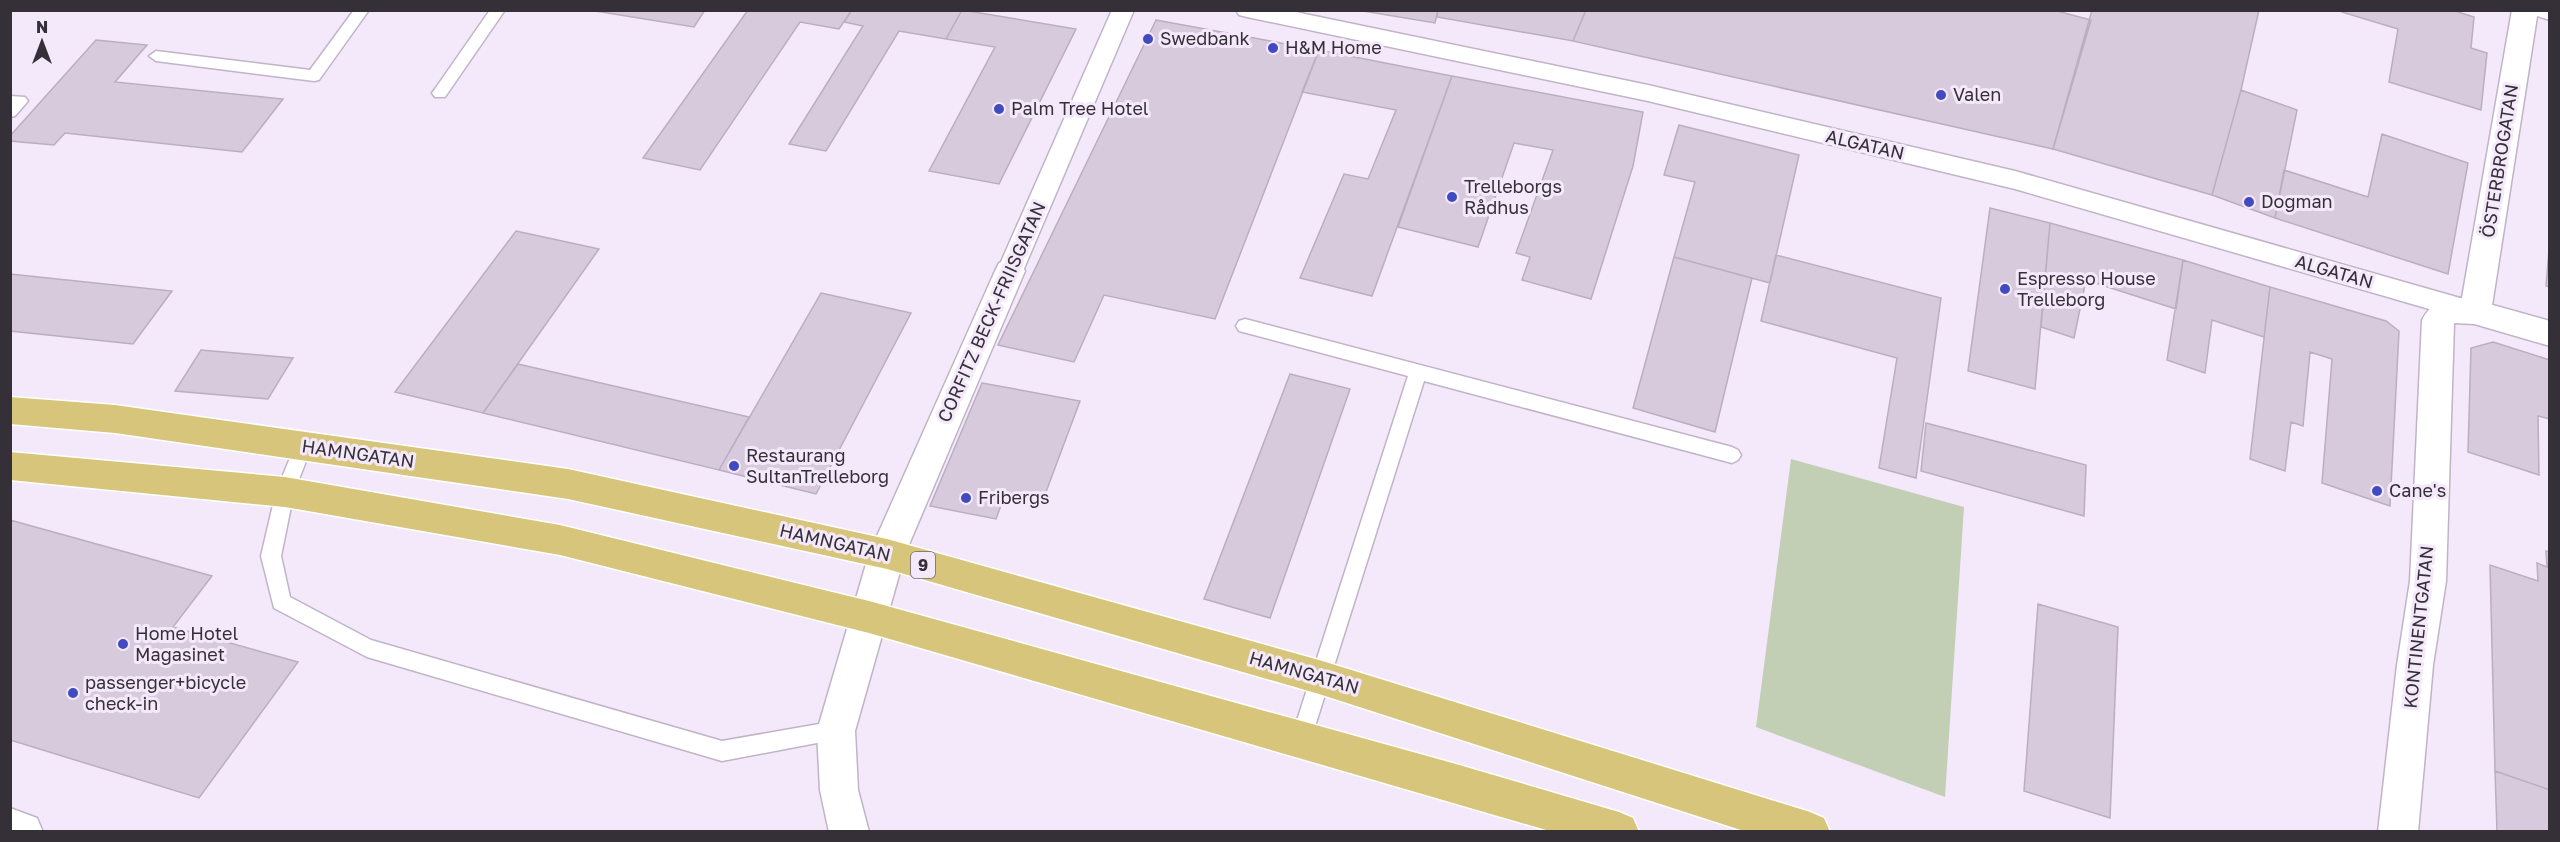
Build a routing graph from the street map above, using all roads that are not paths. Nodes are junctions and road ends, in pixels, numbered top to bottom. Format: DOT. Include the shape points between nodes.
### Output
graph roads {
  1 [pos="362,10"];
  2 [pos="498,10"];
  3 [pos="1123,10"];
  4 [pos="1247,10"];
  5 [pos="2525,10"];
  6 [pos="156,56"];
  7 [pos="440,93"];
  8 [pos="10,101"];
  9 [pos="10,112"];
  10 [pos="1010,271"];
  11 [pos="2475,312"];
  12 [pos="1245,326"];
  13 [pos="2550,334"];
  14 [pos="1418,372"];
  15 [pos="10,410"];
  16 [pos="303,446"];
  17 [pos="1732,454"];
  18 [pos="10,466"];
  19 [pos="285,492"];
  20 [pos="887,554"];
  21 [pos="868,617"];
  22 [pos="1319,677"];
  23 [pos="836,731"];
  24 [pos="1301,740"];
  25 [pos="10,827"];
  26 [pos="23,831"];
  27 [pos="849,831"];
  28 [pos="1619,831"];
  29 [pos="1810,831"];
  30 [pos="2398,831"];
  1 -- 6 [label="lane" via="314,76"];
  2 -- 7 [label="lane"];
  3 -- 10 [label="street, CORFITZ BECK-FRIISGATAN"];
  4 -- 11 [label="street, ALGATAN" via="1648,93 2015,180"];
  5 -- 11 [label="street, ÖSTERBROGATAN"];
  8 -- 9 [label="lane" via="20,101"];
  10 -- 20 [label="street, CORFITZ BECK-FRIISGATAN"];
  11 -- 13 [label="street"];
  11 -- 30 [label="street, KONTINENTGATAN" via="2447,310 2438,320 2428,580"];
  12 -- 14 [label="lane"];
  14 -- 17 [label="lane"];
  14 -- 22 [label="lane"];
  15 -- 16 [label="main road, HAMNGATAN / 9" via="116,419"];
  16 -- 19 [label="lane"];
  16 -- 20 [label="main road, HAMNGATAN / 9" via="568,484"];
  18 -- 19 [label="main road"];
  19 -- 21 [label="main road" via="560,540"];
  19 -- 23 [label="lane" via="271,556 281,602 367,648 722,751"];
  20 -- 21 [label="street, CORFITZ BECK-FRIISGATAN"];
  20 -- 22 [label="main road, HAMNGATAN / 9"];
  21 -- 23 [label="street, CORFITZ BECK-FRIISGATAN"];
  21 -- 24 [label="main road"];
  22 -- 24 [label="lane"];
  22 -- 29 [label="main road, HAMNGATAN / 9"];
  23 -- 27 [label="street, CORFITZ BECK-FRIISGATAN" via="838,790"];
  24 -- 28 [label="main road"];
  25 -- 26 [label="street"];
}
